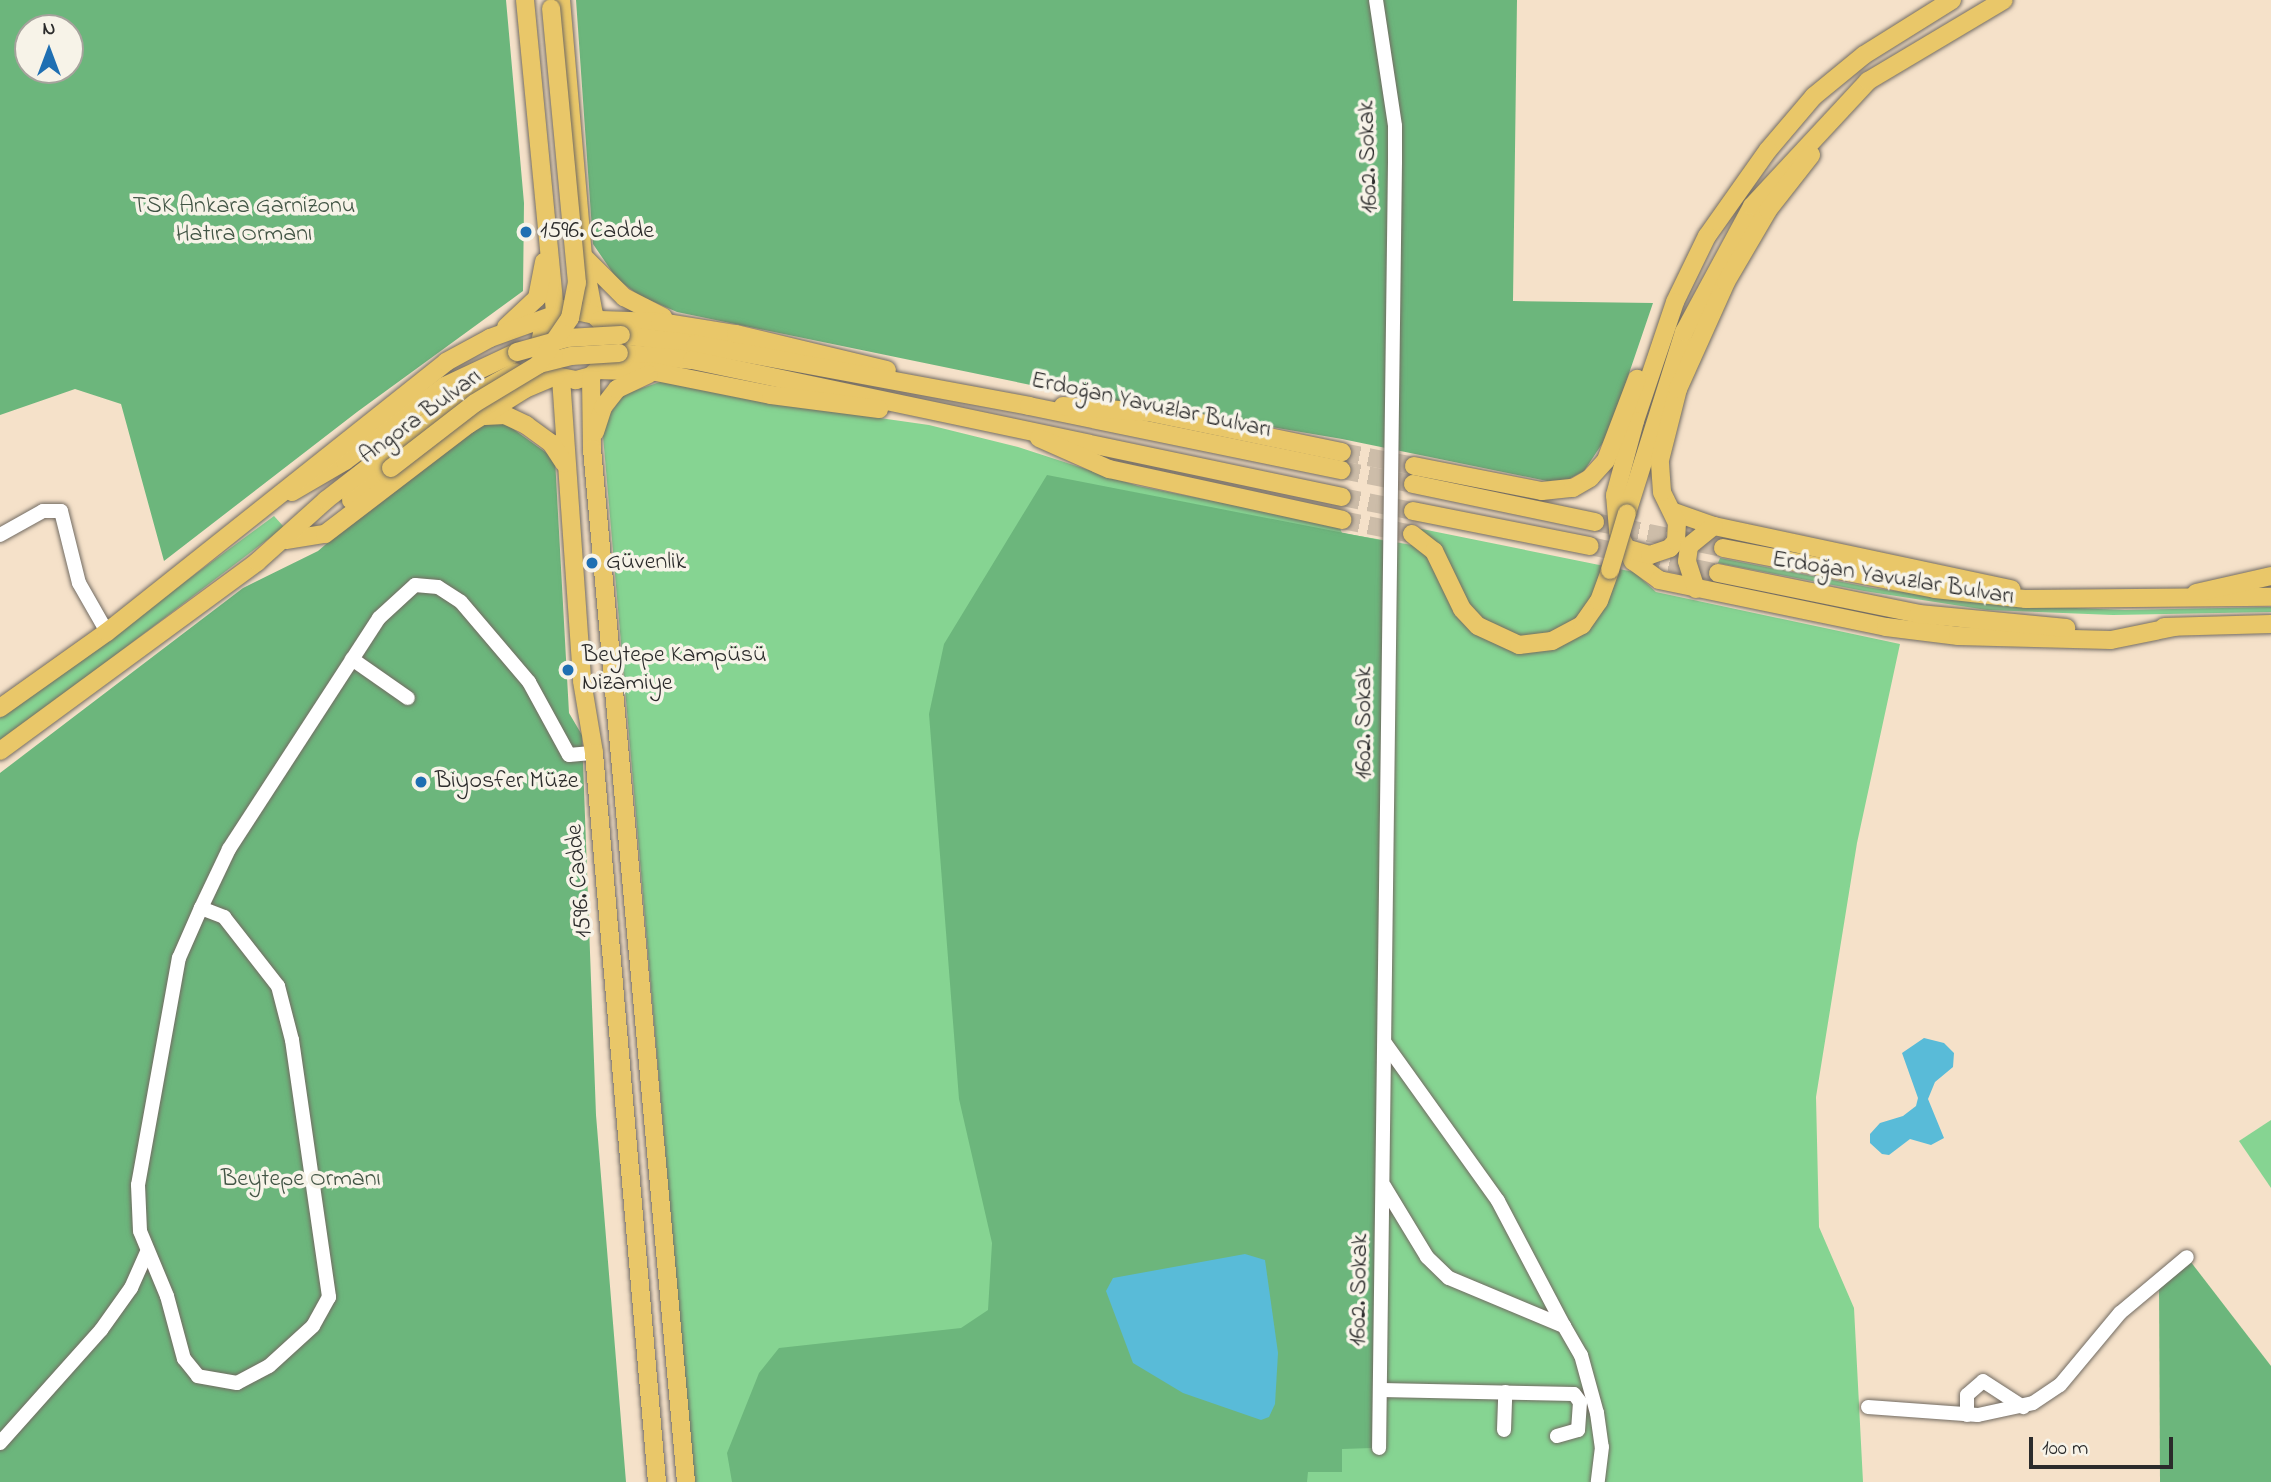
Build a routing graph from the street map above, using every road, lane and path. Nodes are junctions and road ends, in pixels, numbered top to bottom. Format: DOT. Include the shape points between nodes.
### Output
graph roads {
  1 [pos="525,0"];
  2 [pos="550,0"];
  3 [pos="561,0"];
  4 [pos="1376,0"];
  5 [pos="1952,0"];
  6 [pos="2004,0"];
  7 [pos="1906,58"];
  8 [pos="578,174"];
  9 [pos="541,177"];
  10 [pos="544,212"];
  11 [pos="583,256"];
  12 [pos="558,316"];
  13 [pos="597,317"];
  14 [pos="1668,321"];
  15 [pos="686,326"];
  16 [pos="497,336"];
  17 [pos="620,344"];
  18 [pos="520,360"];
  19 [pos="656,372"];
  20 [pos="595,373"];
  21 [pos="558,377"];
  22 [pos="525,389"];
  23 [pos="950,392"];
  24 [pos="1029,406"];
  25 [pos="954,415"];
  26 [pos="482,416"];
  27 [pos="1024,429"];
  28 [pos="592,449"];
  29 [pos="1342,452"];
  30 [pos="1414,466"];
  31 [pos="566,469"];
  32 [pos="1342,470"];
  33 [pos="1413,484"];
  34 [pos="1342,497"];
  35 [pos="279,499"];
  36 [pos="1413,511"];
  37 [pos="1674,512"];
  38 [pos="1620,513"];
  39 [pos="1342,520"];
  40 [pos="1595,522"];
  41 [pos="1713,526"];
  42 [pos="1412,534"];
  43 [pos="0,535"];
  44 [pos="286,540"];
  45 [pos="1590,546"];
  46 [pos="1625,548"];
  47 [pos="1723,548"];
  48 [pos="604,555"];
  49 [pos="573,567"];
  50 [pos="1718,573"];
  51 [pos="606,575"];
  52 [pos="2271,576"];
  53 [pos="1696,589"];
  54 [pos="2271,597"];
  55 [pos="2176,599"];
  56 [pos="2054,601"];
  57 [pos="2271,624"];
  58 [pos="2175,627"];
  59 [pos="107,632"];
  60 [pos="352,659"];
  61 [pos="408,698"];
  62 [pos="0,708"];
  63 [pos="0,751"];
  64 [pos="594,753"];
  65 [pos="201,908"];
  66 [pos="1385,1043"];
  67 [pos="1384,1185"];
  68 [pos="147,1252"];
  69 [pos="2187,1257"];
  70 [pos="1564,1326"];
  71 [pos="1997,1388"];
  72 [pos="1381,1390"];
  73 [pos="1505,1392"];
  74 [pos="1868,1407"];
  75 [pos="2023,1407"];
  76 [pos="1990,1414"];
  77 [pos="1967,1415"];
  78 [pos="1504,1430"];
  79 [pos="1558,1436"];
  80 [pos="0,1443"];
  81 [pos="1379,1448"];
  82 [pos="657,1482"];
  83 [pos="686,1482"];
  84 [pos="1598,1482"];
  1 -- 9 [label="main road, 1596. Cadde"];
  2 -- 12 [label="main road, 1596. Cadde, bridge" via="577,283"];
  3 -- 8 [label="main road, 1596. Cadde"];
  4 -- 66 [label="street, 1602. Sokak" via="1395,126"];
  5 -- 14 [label="main road" via="1843,71 1792,120 1707,236"];
  6 -- 7 [label="main road"];
  7 -- 37 [label="main road" via="1821,142 1768,210 1712,309 1683,376 1663,442 1660,480"];
  7 -- 38 [label="main road" via="1868,81 1833,114 1752,205 1676,352"];
  8 -- 9 [label="main road" via="568,195 559,198"];
  8 -- 11 [label="main road, 1596. Cadde"];
  9 -- 10 [label="main road, 1596. Cadde"];
  10 -- 12 [label="main road, 1596. Cadde"];
  10 -- 16 [label="main road" via="541,289 522,316"];
  11 -- 13 [label="main road, 1596. Cadde"];
  11 -- 15 [label="main road" via="624,297"];
  12 -- 13 [label="main road, Erdoğan Yavuzlar Bulvarı" via="576,308"];
  12 -- 16 [label="main road, Angora Bulvarı"];
  12 -- 21 [label="main road, 1596. Cadde" via="537,342 541,361"];
  12 -- 44 [label="main road, Angora Bulvarı, bridge" via="538,365 475,403 315,528"];
  13 -- 15 [label="main road, Erdoğan Yavuzlar Bulvarı"];
  13 -- 20 [label="main road, 1596. Cadde" via="609,343"];
  14 -- 30 [label="main road" via="1640,372 1606,460 1583,483 1560,491"];
  14 -- 38 [label="main road" via="1617,486"];
  15 -- 23 [label="main road, Erdoğan Yavuzlar Bulvarı" via="834,356"];
  16 -- 22 [label="main road" via="524,343 532,374"];
  16 -- 35 [label="main road, Angora Bulvarı" via="408,389"];
  17 -- 18 [label="main road, bridge" via="571,356"];
  17 -- 23 [label="main road, Erdoğan Yavuzlar Bulvarı" via="695,344"];
  17 -- 25 [label="main road, Erdoğan Yavuzlar Bulvarı"];
  18 -- 35 [label="main road, Angora Bulvarı" via="445,386 345,461"];
  18 -- 44 [label="main road, Angora Bulvarı" via="432,418 326,500"];
  19 -- 20 [label="main road, Erdoğan Yavuzlar Bulvarı"];
  19 -- 25 [label="main road, Erdoğan Yavuzlar Bulvarı" via="811,401"];
  19 -- 28 [label="main road" via="622,385 608,398"];
  20 -- 21 [label="main road, Angora Bulvarı"];
  20 -- 28 [label="main road, 1596. Cadde"];
  21 -- 22 [label="main road, Angora Bulvarı"];
  21 -- 31 [label="main road, 1596. Cadde"];
  22 -- 26 [label="main road, Angora Bulvarı"];
  23 -- 24 [label="main road, Erdoğan Yavuzlar Bulvarı"];
  24 -- 29 [label="main road" via="1091,405 1147,412"];
  24 -- 32 [label="main road, Erdoğan Yavuzlar Bulvarı"];
  25 -- 27 [label="main road, Erdoğan Yavuzlar Bulvarı"];
  26 -- 31 [label="main road" via="505,415 526,425 551,443"];
  26 -- 44 [label="main road, Angora Bulvarı" via="325,534"];
  27 -- 34 [label="main road, Erdoğan Yavuzlar Bulvarı"];
  27 -- 39 [label="main road" via="1075,458 1109,469"];
  28 -- 48 [label="main road, 1596. Cadde"];
  31 -- 49 [label="main road, 1596. Cadde"];
  33 -- 40 [label="main road"];
  35 -- 59 [label="main road, Angora Bulvarı"];
  36 -- 45 [label="main road"];
  37 -- 41 [label="main road"];
  37 -- 46 [label="main road" via="1678,531 1670,548 1650,555"];
  38 -- 42 [label="main road, bridge" via="1610,570 1599,601 1582,625 1552,641 1519,645 1478,626 1462,609 1434,551"];
  38 -- 46 [label="main road"];
  41 -- 53 [label="main road" via="1689,546 1686,561"];
  41 -- 56 [label="main road" via="1965,577"];
  43 -- 59 [label="street" via="43,511 61,511 79,583"];
  44 -- 63 [label="main road, Angora Bulvarı"];
  46 -- 53 [label="main road" via="1648,574"];
  47 -- 56 [label="main road, Erdoğan Yavuzlar Bulvarı" via="1935,589"];
  48 -- 49 [label="main road" via="589,544"];
  48 -- 51 [label="main road, 1596. Cadde"];
  49 -- 51 [label="main road" via="587,583"];
  49 -- 64 [label="main road, 1596. Cadde" via="582,681"];
  50 -- 58 [label="main road, Erdoğan Yavuzlar Bulvarı" via="1960,620 2080,628"];
  51 -- 83 [label="main road, 1596. Cadde"];
  52 -- 55 [label="main road"];
  53 -- 58 [label="main road" via="1948,635 2111,640"];
  54 -- 55 [label="main road, Erdoğan Yavuzlar Bulvarı"];
  55 -- 56 [label="main road, Erdoğan Yavuzlar Bulvarı"];
  57 -- 58 [label="main road, Erdoğan Yavuzlar Bulvarı"];
  59 -- 62 [label="main road, Angora Bulvarı"];
  60 -- 61 [label="street"];
  60 -- 64 [label="street" via="393,600 415,585 438,587 461,602 528,682 569,755"];
  60 -- 65 [label="street" via="254,808"];
  64 -- 82 [label="main road, 1596. Cadde"];
  65 -- 68 [label="street" via="179,958 145,1125 138,1185 140,1231"];
  65 -- 68 [label="street" via="224,917 278,986 294,1054 329,1297 313,1326 269,1366 237,1383 198,1376 184,1359 167,1296"];
  66 -- 67 [label="street, 1602. Sokak"];
  66 -- 70 [label="street" via="1498,1201"];
  67 -- 70 [label="street" via="1427,1256 1450,1278"];
  67 -- 72 [label="street, 1602. Sokak"];
  68 -- 80 [label="street" via="131,1288 101,1330"];
  69 -- 75 [label="street" via="2120,1313 2060,1385"];
  70 -- 84 [label="street" via="1581,1355 1597,1413 1602,1447"];
  71 -- 75 [label="street" via="2006,1400"];
  71 -- 76 [label="street" via="1997,1408"];
  71 -- 77 [label="street" via="1983,1381 1973,1385 1967,1395"];
  72 -- 73 [label="street"];
  72 -- 81 [label="street, 1602. Sokak"];
  73 -- 78 [label="street"];
  73 -- 79 [label="street" via="1574,1394 1580,1402 1578,1430"];
  74 -- 77 [label="street"];
  75 -- 76 [label="street"];
  76 -- 77 [label="street"];
}
